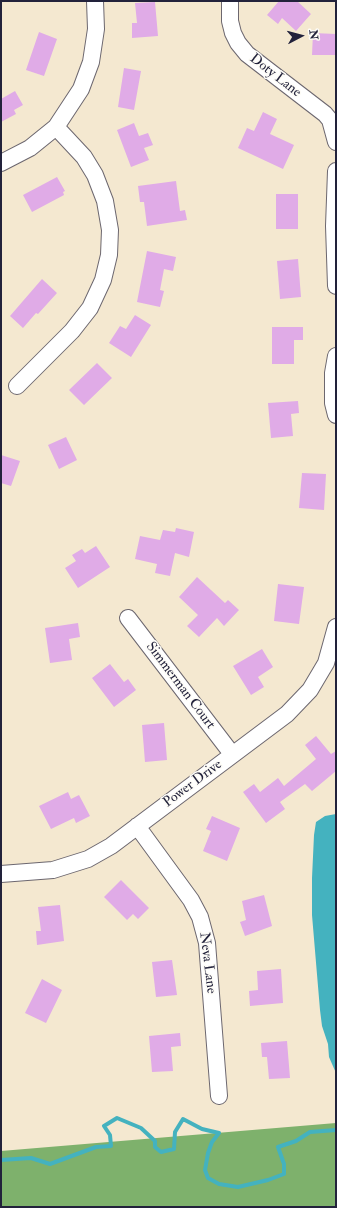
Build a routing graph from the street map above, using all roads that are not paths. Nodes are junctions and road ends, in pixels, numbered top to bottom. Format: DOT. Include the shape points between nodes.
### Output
graph roads {
  1 [pos="95,1"];
  2 [pos="230,1"];
  3 [pos="333,118"];
  4 [pos="56,127"];
  5 [pos="336,142"];
  6 [pos="1,163"];
  7 [pos="336,171"];
  8 [pos="336,286"];
  9 [pos="336,356"];
  10 [pos="17,386"];
  11 [pos="336,415"];
  12 [pos="128,618"];
  13 [pos="336,627"];
  14 [pos="232,754"];
  15 [pos="137,826"];
  16 [pos="1,874"];
  17 [pos="219,1096"];
  1 -- 4 [label="street" via="96,29 91,62 81,89"];
  2 -- 3 [label="street, Doty Lane" via="233,33 247,54"];
  3 -- 5 [label="street, Doty Lane"];
  4 -- 6 [label="street" via="30,148"];
  4 -- 10 [label="street" via="84,157 95,175 110,230 109,254 103,280 90,308 72,331"];
  7 -- 8 [label="street"];
  9 -- 11 [label="street" via="333,403"];
  12 -- 14 [label="street, Simmerman Court"];
  13 -- 14 [label="street, Power Drive" via="326,663 310,690 287,714"];
  14 -- 15 [label="street, Power Drive"];
  15 -- 16 [label="street, Power Drive" via="111,846 73,865 53,870"];
  15 -- 17 [label="street, Neva Lane" via="192,900 200,918 207,943"];
}
